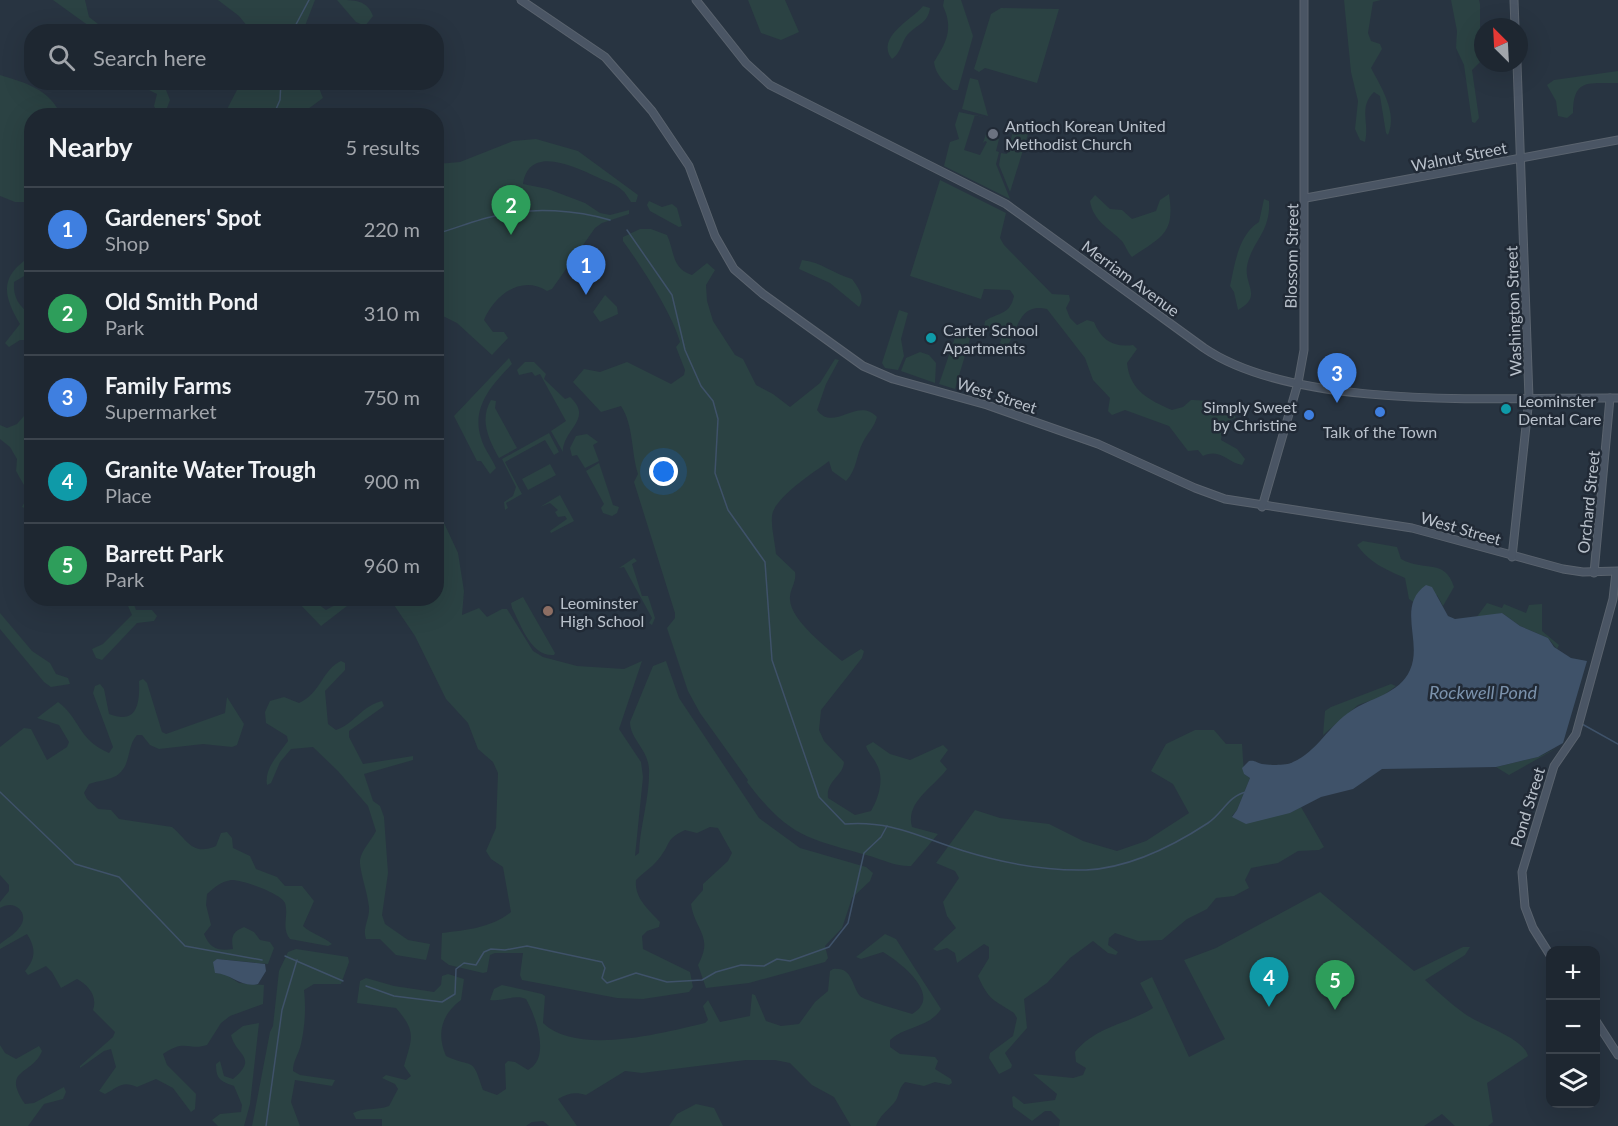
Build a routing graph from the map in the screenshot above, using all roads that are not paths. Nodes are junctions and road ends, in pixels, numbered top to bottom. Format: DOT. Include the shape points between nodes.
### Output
graph roads {
  1 [pos="521,0"];
  2 [pos="696,0"];
  3 [pos="1304,0"];
  4 [pos="1514,0"];
  5 [pos="1515,18"];
  6 [pos="1517,72"];
  7 [pos="1618,140"];
  8 [pos="1520,158"];
  9 [pos="1306,198"];
  10 [pos="1298,383"];
  11 [pos="1529,398"];
  12 [pos="1614,398"];
  13 [pos="1262,507"];
  14 [pos="1512,557"];
  15 [pos="1617,572"];
  16 [pos="1594,573"];
  17 [pos="1616,596"];
  18 [pos="1546,947"];
  19 [pos="1600,1028"];
  20 [pos="1618,1055"];
  1 -- 13 [label="street, West Street" via="590,45 622,75 689,166 715,236 734,269 827,342 883,375 1057,429 1121,453 1211,495"];
  2 -- 10 [label="street, Merriam Avenue" via="746,63 770,85 1006,204 1211,352"];
  3 -- 9 [label="street, Blossom Street"];
  4 -- 5 [label="street"];
  6 -- 8 [label="street, Washington Street"];
  7 -- 8 [label="street, Walnut Street"];
  8 -- 9 [label="street, Walnut Street"];
  8 -- 11 [label="street, Washington Street"];
  9 -- 10 [label="street, Blossom Street" via="1305,341"];
  10 -- 11 [label="street, Merriam Avenue" via="1370,394"];
  10 -- 13 [label="street, Blossom Street"];
  11 -- 12 [label="street, Merriam Avenue"];
  11 -- 14 [label="street, Washington Street"];
  12 -- 16 [label="street, Orchard Street"];
  13 -- 14 [label="street, West Street" via="1412,528"];
  14 -- 16 [label="street, West Street"];
  15 -- 16 [label="street, West Street"];
  15 -- 17 [label="street, Pond Street"];
  17 -- 18 [label="street, Pond Street" via="1577,727 1551,774 1522,872 1529,919"];
  19 -- 20 [label="street"];
}
